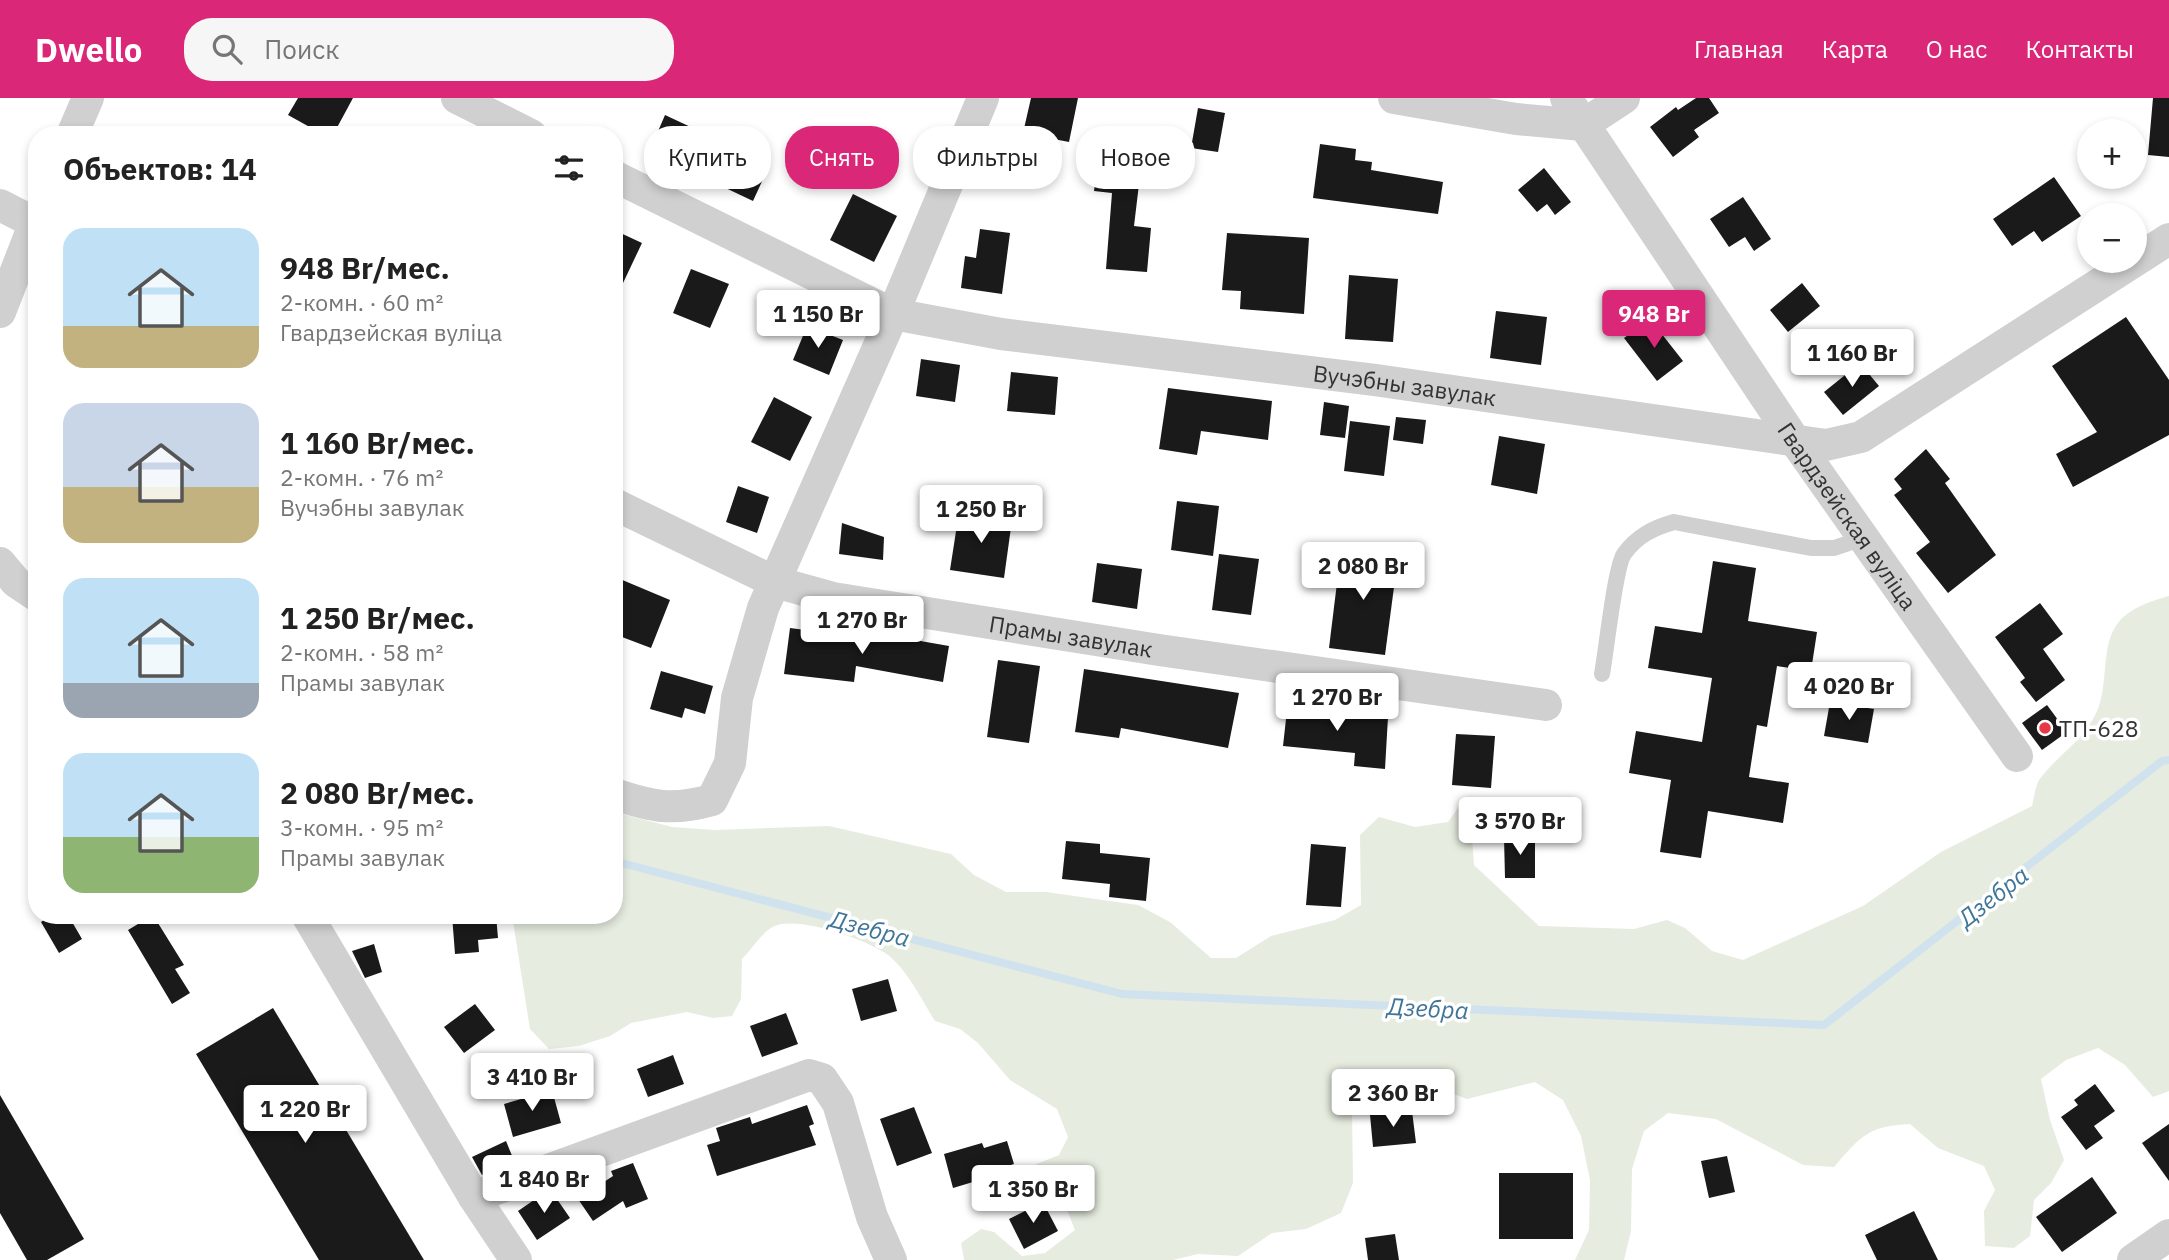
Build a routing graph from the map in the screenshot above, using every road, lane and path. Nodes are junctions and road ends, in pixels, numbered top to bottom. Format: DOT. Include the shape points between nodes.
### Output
graph roads {
  1 [pos="88,98"];
  2 [pos="457,98"];
  3 [pos="983,98"];
  4 [pos="1394,98"];
  5 [pos="1566,98"];
  6 [pos="1624,98"];
  7 [pos="1583,125"];
  8 [pos="76,126"];
  9 [pos="513,126"];
  10 [pos="623,180"];
  11 [pos="0,205"];
  12 [pos="28,217"];
  13 [pos="2169,239"];
  14 [pos="28,241"];
  15 [pos="0,312"];
  16 [pos="893,314"];
  17 [pos="1793,438"];
  18 [pos="623,508"];
  19 [pos="1864,538"];
  20 [pos="0,563"];
  21 [pos="775,582"];
  22 [pos="28,590"];
  23 [pos="1602,674"];
  24 [pos="1546,705"];
  25 [pos="2017,756"];
  26 [pos="623,797"];
  27 [pos="312,924"];
  28 [pos="474,1197"];
  29 [pos="2169,1235"];
  30 [pos="516,1260"];
  31 [pos="891,1260"];
  32 [pos="2133,1260"];
  1 -- 8 [label="street"];
  2 -- 9 [label="street"];
  3 -- 16 [label="street"];
  4 -- 7 [label="street" via="1516,119"];
  5 -- 7 [label="street, Гвардзейская вуліца"];
  6 -- 7 [label="street"];
  7 -- 17 [label="street, Гвардзейская вуліца"];
  10 -- 16 [label="street, Вучэбны завулак"];
  11 -- 12 [label="street"];
  13 -- 17 [label="street, Вучэбны завулак" via="1861,437 1826,445"];
  14 -- 15 [label="street"];
  16 -- 17 [label="street, Вучэбны завулак" via="1000,334"];
  16 -- 21 [label="street"];
  17 -- 19 [label="street, Гвардзейская вуліца"];
  18 -- 21 [label="street, Прамы завулак"];
  19 -- 23 [label="lane" via="1834,548 1811,548 1674,522 1652,528 1621,557"];
  19 -- 25 [label="street, Гвардзейская вуліца"];
  20 -- 22 [label="street"];
  21 -- 24 [label="street, Прамы завулак" via="833,598 960,621"];
  21 -- 26 [label="street" via="737,698 730,762 712,800 681,808"];
  27 -- 28 [label="street"];
  28 -- 30 [label="street"];
  28 -- 31 [label="street" via="809,1075 822,1079 838,1103 872,1217"];
  29 -- 32 [label="street"];
}
